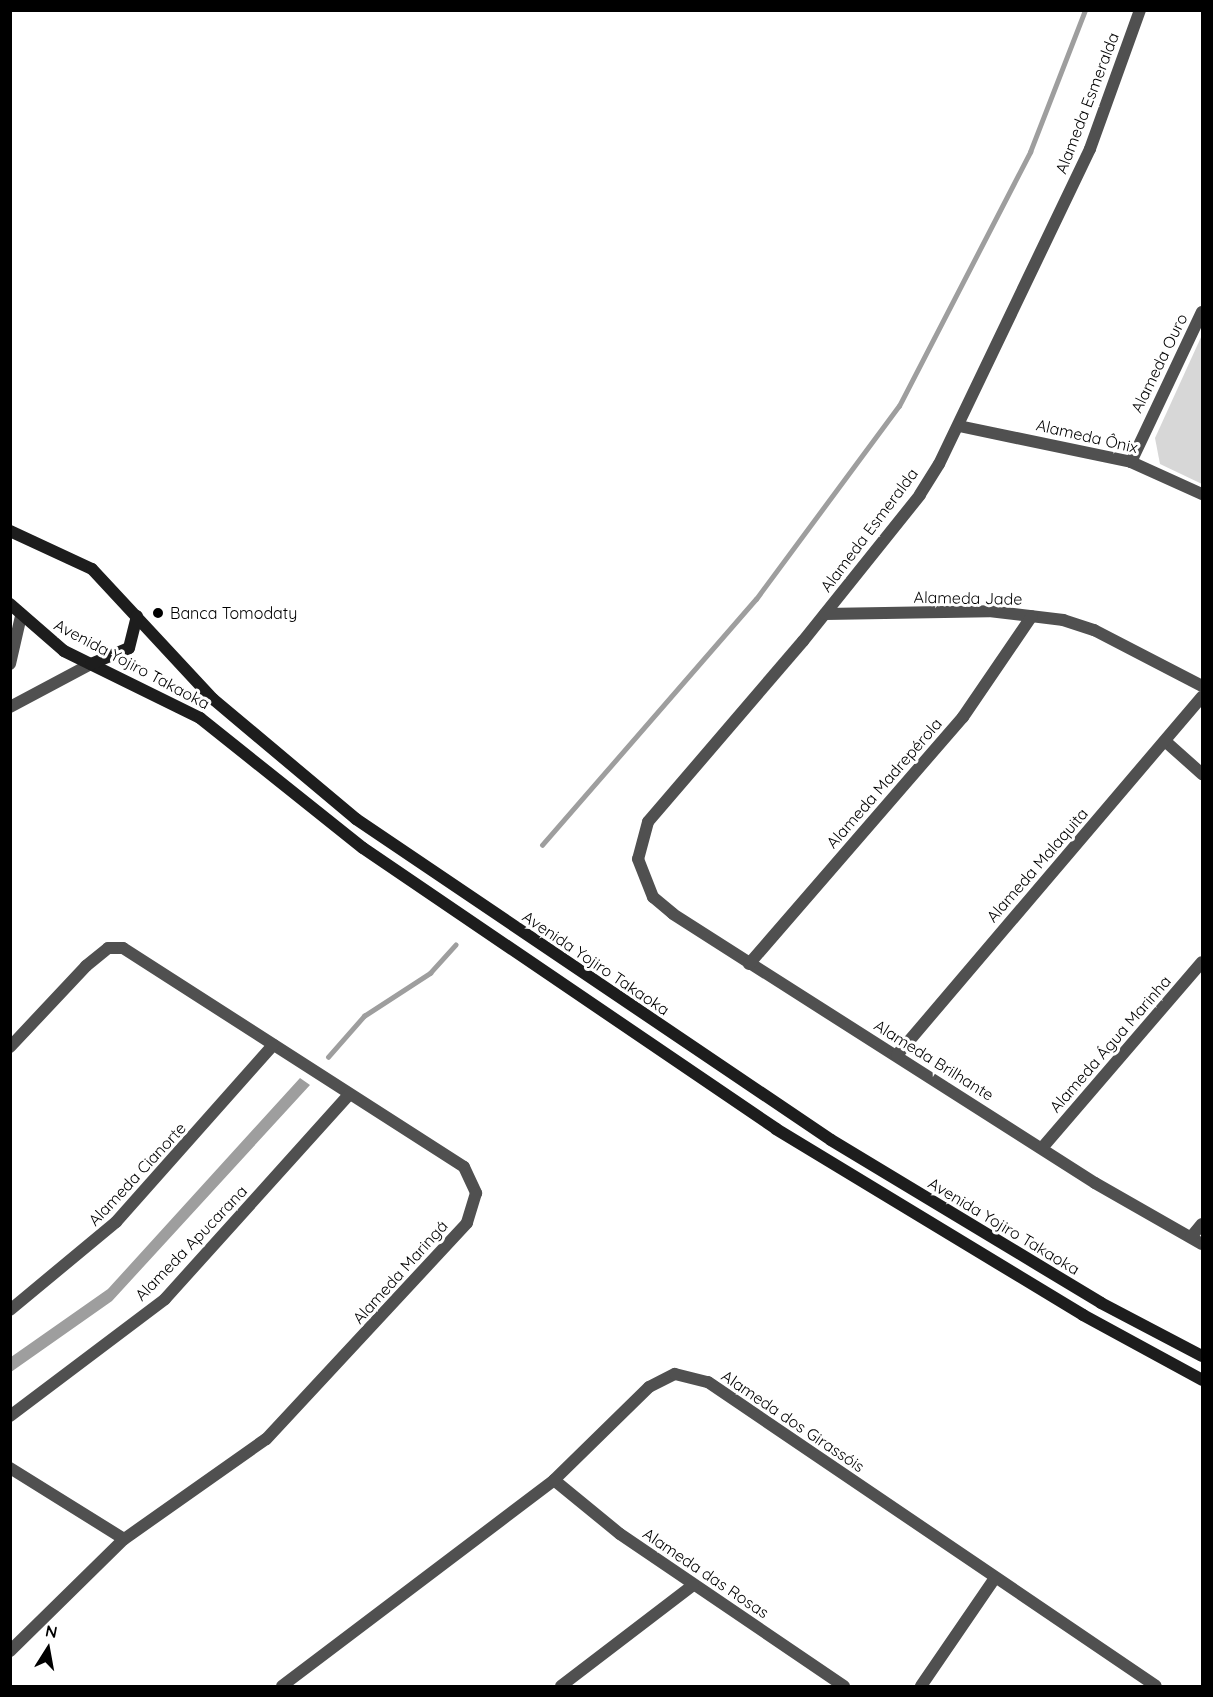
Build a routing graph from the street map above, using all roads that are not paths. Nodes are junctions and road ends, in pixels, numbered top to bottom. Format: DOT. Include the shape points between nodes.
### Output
graph roads {
  1 [pos="1140,10"];
  2 [pos="1203,312"];
  3 [pos="958,426"];
  4 [pos="1131,462"];
  5 [pos="1203,494"];
  6 [pos="16,533"];
  7 [pos="10,545"];
  8 [pos="10,604"];
  9 [pos="825,614"];
  10 [pos="21,616"];
  11 [pos="137,616"];
  12 [pos="1032,616"];
  13 [pos="10,664"];
  14 [pos="91,664"];
  15 [pos="1203,686"];
  16 [pos="1203,697"];
  17 [pos="10,707"];
  18 [pos="1165,741"];
  19 [pos="1203,774"];
  20 [pos="653,897"];
  21 [pos="1203,962"];
  22 [pos="749,964"];
  23 [pos="273,1046"];
  24 [pos="10,1047"];
  25 [pos="897,1055"];
  26 [pos="349,1095"];
  27 [pos="1042,1148"];
  28 [pos="1203,1224"];
  29 [pos="1197,1240"];
  30 [pos="10,1310"];
  31 [pos="1203,1356"];
  32 [pos="1203,1380"];
  33 [pos="10,1416"];
  34 [pos="10,1468"];
  35 [pos="554,1480"];
  36 [pos="124,1539"];
  37 [pos="995,1578"];
  38 [pos="693,1585"];
  39 [pos="10,1652"];
  40 [pos="282,1686"];
  41 [pos="561,1686"];
  42 [pos="841,1686"];
  43 [pos="921,1686"];
  44 [pos="1156,1686"];
  1 -- 3 [label="street, Alameda Esmeralda" via="1090,149"];
  2 -- 4 [label="street, Alameda Ouro"];
  3 -- 4 [label="street, Alameda Ônix"];
  3 -- 9 [label="street, Alameda Esmeralda" via="920,495"];
  4 -- 5 [label="street, Alameda Ônix"];
  6 -- 7 [label="main road"];
  6 -- 11 [label="main road, Avenida Yojiro Takaoka" via="93,569"];
  8 -- 10 [label="main road, Avenida Yojiro Takaoka"];
  9 -- 12 [label="street, Alameda Jade"];
  9 -- 20 [label="street, Alameda Esmeralda" via="648,822 638,859"];
  10 -- 13 [label="street"];
  10 -- 14 [label="main road, Avenida Yojiro Takaoka" via="47,640"];
  11 -- 14 [label="main road" via="129,648"];
  11 -- 31 [label="main road, Avenida Yojiro Takaoka" via="213,699 356,819 831,1140 1101,1303"];
  12 -- 15 [label="street, Alameda Jade" via="1094,630"];
  12 -- 22 [label="street, Alameda Madrepérola" via="963,717"];
  14 -- 17 [label="street"];
  14 -- 32 [label="main road, Avenida Yojiro Takaoka" via="200,718 363,848 776,1129 1073,1309"];
  16 -- 18 [label="street, Alameda Malaquita"];
  18 -- 19 [label="street"];
  18 -- 25 [label="street, Alameda Malaquita"];
  20 -- 22 [label="street, Alameda Brilhante"];
  21 -- 27 [label="street, Alameda Água Marinha"];
  22 -- 25 [label="street, Alameda Brilhante"];
  23 -- 24 [label="street, Alameda Maringá" via="123,948 108,948"];
  23 -- 26 [label="street, Alameda Maringá"];
  23 -- 30 [label="street, Alameda Cianorte" via="116,1222"];
  25 -- 27 [label="street, Alameda Brilhante"];
  26 -- 33 [label="street, Alameda Apucarana" via="165,1299"];
  26 -- 36 [label="street, Alameda Maringá" via="464,1167 475,1183 473,1213 266,1439"];
  27 -- 29 [label="street, Alameda Brilhante"];
  28 -- 29 [label="street"];
  34 -- 36 [label="street"];
  35 -- 37 [label="street, Alameda dos Girassóis" via="649,1387 675,1374 689,1375 708,1383"];
  35 -- 38 [label="street, Alameda das Rosas"];
  35 -- 40 [label="street, Alameda dos Girassóis"];
  36 -- 39 [label="street, Alameda Maringá"];
  37 -- 43 [label="street"];
  37 -- 44 [label="street, Alameda dos Girassóis"];
  38 -- 41 [label="street"];
  38 -- 42 [label="street, Alameda das Rosas"];
}
